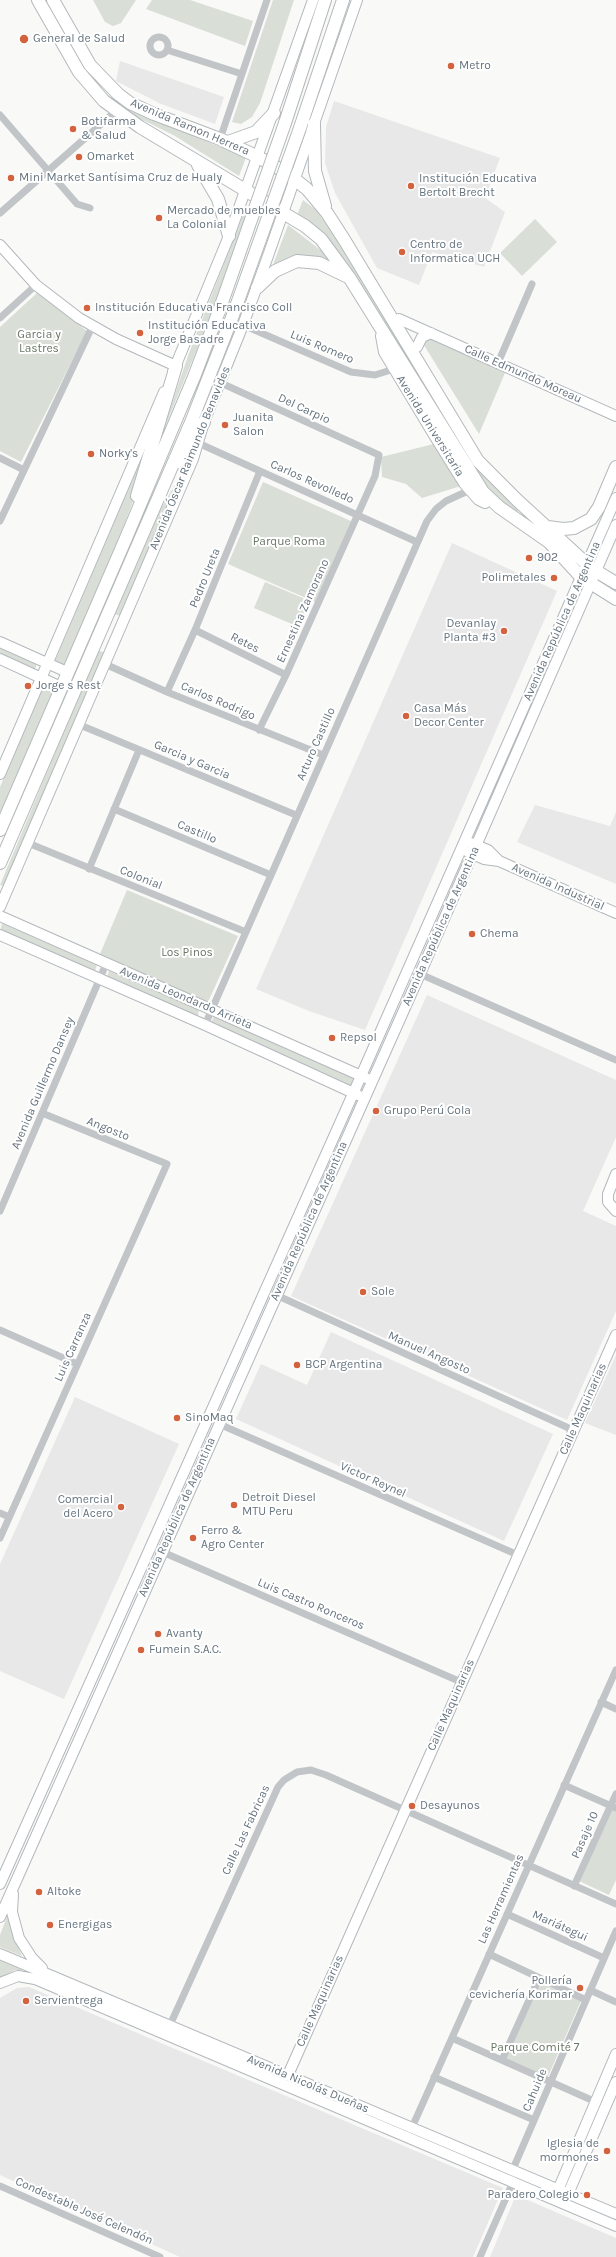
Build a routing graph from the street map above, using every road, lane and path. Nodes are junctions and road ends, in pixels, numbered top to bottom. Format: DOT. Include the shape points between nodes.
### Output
graph roads {
  1 [pos="38,0"];
  2 [pos="53,0"];
  3 [pos="267,0"];
  4 [pos="313,0"];
  5 [pos="325,0"];
  6 [pos="343,0"];
  7 [pos="357,0"];
  8 [pos="167,50"];
  9 [pos="242,74"];
  10 [pos="116,110"];
  11 [pos="0,115"];
  12 [pos="272,118"];
  13 [pos="314,124"];
  14 [pos="309,138"];
  15 [pos="224,141"];
  16 [pos="258,156"];
  17 [pos="196,162"];
  18 [pos="47,171"];
  19 [pos="295,178"];
  20 [pos="246,191"];
  21 [pos="90,208"];
  22 [pos="283,212"];
  23 [pos="0,213"];
  24 [pos="327,213"];
  25 [pos="228,238"];
  26 [pos="0,245"];
  27 [pos="269,253"];
  28 [pos="349,277"];
  29 [pos="532,284"];
  30 [pos="36,285"];
  31 [pos="257,288"];
  32 [pos="388,309"];
  33 [pos="0,318"];
  34 [pos="399,319"];
  35 [pos="244,325"];
  36 [pos="92,327"];
  37 [pos="380,329"];
  38 [pos="431,333"];
  39 [pos="417,347"];
  40 [pos="498,363"];
  41 [pos="176,366"];
  42 [pos="394,369"];
  43 [pos="220,383"];
  44 [pos="616,416"];
  45 [pos="204,422"];
  46 [pos="198,443"];
  47 [pos="379,455"];
  48 [pos="0,458"];
  49 [pos="616,467"];
  50 [pos="24,470"];
  51 [pos="260,471"];
  52 [pos="490,472"];
  53 [pos="470,490"];
  54 [pos="612,497"];
  55 [pos="499,507"];
  56 [pos="526,508"];
  57 [pos="358,515"];
  58 [pos="516,519"];
  59 [pos="0,521"];
  60 [pos="616,525"];
  61 [pos="144,527"];
  62 [pos="548,527"];
  63 [pos="126,538"];
  64 [pos="417,542"];
  65 [pos="591,568"];
  66 [pos="586,580"];
  67 [pos="616,583"];
  68 [pos="616,599"];
  69 [pos="195,630"];
  70 [pos="0,642"];
  71 [pos="0,659"];
  72 [pos="47,663"];
  73 [pos="105,664"];
  74 [pos="67,672"];
  75 [pos="286,675"];
  76 [pos="41,679"];
  77 [pos="61,687"];
  78 [pos="167,692"];
  79 [pos="80,725"];
  80 [pos="259,730"];
  81 [pos="139,750"];
  82 [pos="323,755"];
  83 [pos="0,774"];
  84 [pos="114,809"];
  85 [pos="296,815"];
  86 [pos="0,830"];
  87 [pos="28,843"];
  88 [pos="462,844"];
  89 [pos="474,850"];
  90 [pos="0,863"];
  91 [pos="89,868"];
  92 [pos="271,876"];
  93 [pos="0,907"];
  94 [pos="616,913"];
  95 [pos="0,916"];
  96 [pos="246,932"];
  97 [pos="0,935"];
  98 [pos="106,964"];
  99 [pos="420,974"];
  100 [pos="99,979"];
  101 [pos="212,1009"];
  102 [pos="205,1025"];
  103 [pos="616,1060"];
  104 [pos="361,1076"];
  105 [pos="371,1081"];
  106 [pos="353,1093"];
  107 [pos="364,1098"];
  108 [pos="42,1113"];
  109 [pos="167,1164"];
  110 [pos="616,1174"];
  111 [pos="0,1210"];
  112 [pos="616,1211"];
  113 [pos="276,1296"];
  114 [pos="0,1330"];
  115 [pos="616,1335"];
  116 [pos="78,1364"];
  117 [pos="219,1424"];
  118 [pos="573,1430"];
  119 [pos="0,1513"];
  120 [pos="9,1517"];
  121 [pos="0,1538"];
  122 [pos="151,1547"];
  123 [pos="162,1552"];
  124 [pos="518,1556"];
  125 [pos="616,1670"];
  126 [pos="461,1682"];
  127 [pos="602,1702"];
  128 [pos="616,1709"];
  129 [pos="564,1785"];
  130 [pos="616,1794"];
  131 [pos="613,1807"];
  132 [pos="405,1810"];
  133 [pos="529,1865"];
  134 [pos="0,1884"];
  135 [pos="14,1886"];
  136 [pos="574,1886"];
  137 [pos="616,1904"];
  138 [pos="507,1914"];
  139 [pos="0,1917"];
  140 [pos="616,1931"];
  141 [pos="0,1954"];
  142 [pos="489,1954"];
  143 [pos="604,1958"];
  144 [pos="52,1975"];
  145 [pos="539,1978"];
  146 [pos="0,1983"];
  147 [pos="590,1990"];
  148 [pos="586,2000"];
  149 [pos="616,2002"];
  150 [pos="170,2025"];
  151 [pos="452,2038"];
  152 [pos="616,2054"];
  153 [pos="502,2060"];
  154 [pos="288,2075"];
  155 [pos="434,2077"];
  156 [pos="550,2082"];
  157 [pos="616,2082"];
  158 [pos="348,2101"];
  159 [pos="596,2102"];
  160 [pos="343,2110"];
  161 [pos="534,2120"];
  162 [pos="412,2128"];
  163 [pos="407,2138"];
  164 [pos="512,2169"];
  165 [pos="513,2182"];
  166 [pos="0,2186"];
  167 [pos="558,2190"];
  168 [pos="568,2194"];
  169 [pos="616,2214"];
  170 [pos="616,2226"];
  171 [pos="160,2257"];
  172 [pos="480,2257"];
  1 -- 10 [label="main road, Avenida Ramon Herrera" via="79,72"];
  2 -- 15 [label="main road, Avenida Ramon Herrera" via="90,65 118,94 154,114"];
  3 -- 9 [label="street"];
  4 -- 12 [label="main road"];
  5 -- 63 [label="main road, bridge" via="219,311"];
  6 -- 61 [label="main road, Avenida Óscar Raimundo Benavides, bridge" via="233,315 192,420"];
  7 -- 13 [label="main road, Avenida Óscar Raimundo Benavides"];
  8 -- 9 [label="street"];
  9 -- 15 [label="street"];
  10 -- 17 [label="main road, Avenida Ramon Herrera"];
  10 -- 18 [label="street"];
  11 -- 18 [label="street"];
  12 -- 14 [label="main road" via="277,135 286,141 296,143"];
  12 -- 15 [label="main road" via="249,136"];
  12 -- 16 [label="main road"];
  13 -- 14 [label="main road, Avenida Óscar Raimundo Benavides"];
  13 -- 24 [label="main road" via="315,171"];
  14 -- 19 [label="main road, Avenida Óscar Raimundo Benavides"];
  15 -- 16 [label="main road, Avenida Ramon Herrera"];
  16 -- 19 [label="main road, Avenida Universitaria"];
  16 -- 20 [label="main road"];
  17 -- 20 [label="main road, Avenida Ramon Herrera"];
  17 -- 25 [label="main road" via="218,199"];
  18 -- 21 [label="street" via="77,204"];
  18 -- 23 [label="street"];
  19 -- 22 [label="main road, Avenida Óscar Raimundo Benavides"];
  19 -- 24 [label="main road, Avenida Universitaria"];
  20 -- 22 [label="main road, Avenida Ramon Herrera"];
  20 -- 25 [label="main road"];
  22 -- 27 [label="main road, Avenida Óscar Raimundo Benavides"];
  22 -- 28 [label="main road, Avenida Universitaria" via="321,239"];
  24 -- 32 [label="main road, Avenida Universitaria"];
  25 -- 27 [label="main road" via="238,232 253,231 266,240"];
  25 -- 41 [label="main road"];
  26 -- 30 [label="main road"];
  27 -- 31 [label="main road, Avenida Óscar Raimundo Benavides"];
  28 -- 31 [label="main road" via="322,264 299,261 275,271"];
  28 -- 37 [label="main road, Avenida Universitaria"];
  29 -- 40 [label="street"];
  30 -- 33 [label="street"];
  30 -- 36 [label="main road"];
  31 -- 35 [label="main road, Avenida Óscar Raimundo Benavides"];
  32 -- 34 [label="main road, Avenida Universitaria"];
  32 -- 52 [label="main road, Avenida Universitaria" via="393,323 478,461"];
  34 -- 38 [label="main road, Calle Edmundo Moreau"];
  34 -- 39 [label="main road, Avenida Universitaria"];
  35 -- 42 [label="street, Luis Romero" via="350,372 375,375"];
  35 -- 43 [label="main road, Avenida Óscar Raimundo Benavides"];
  36 -- 41 [label="main road"];
  36 -- 50 [label="street"];
  37 -- 42 [label="main road, Avenida Universitaria" via="385,352"];
  37 -- 55 [label="main road, Avenida Universitaria" via="474,480"];
  38 -- 39 [label="main road" via="422,337"];
  38 -- 40 [label="main road, Calle Edmundo Moreau"];
  39 -- 52 [label="main road, Avenida Universitaria" via="484,456"];
  40 -- 44 [label="main road, Calle Edmundo Moreau"];
  41 -- 63 [label="main road"];
  41 -- 72 [label="main road"];
  42 -- 53 [label="main road, Avenida Universitaria"];
  43 -- 45 [label="main road, Avenida Óscar Raimundo Benavides"];
  43 -- 47 [label="street, Del Carpio"];
  45 -- 46 [label="main road, Avenida Óscar Raimundo Benavides"];
  45 -- 61 [label="main road"];
  46 -- 51 [label="street, Carlos Revolledo"];
  46 -- 73 [label="main road, Avenida Óscar Raimundo Benavides"];
  47 -- 57 [label="street, Ernestina Zamorano" via="375,476"];
  48 -- 50 [label="street"];
  49 -- 54 [label="main road"];
  50 -- 59 [label="street"];
  51 -- 57 [label="street, Carlos Revolledo"];
  51 -- 69 [label="street, Pedro Ureta"];
  52 -- 56 [label="main road, Avenida Universitaria"];
  53 -- 55 [label="main road, Avenida Universitaria" via="479,499"];
  53 -- 64 [label="street, Arturo Castillo" via="436,509"];
  54 -- 62 [label="main road" via="585,523 569,528"];
  54 -- 65 [label="main road, Avenida República de Argentina"];
  55 -- 58 [label="main road, Avenida Universitaria"];
  56 -- 58 [label="main road"];
  56 -- 62 [label="main road, Avenida Universitaria"];
  57 -- 64 [label="street, Carlos Revolledo"];
  57 -- 75 [label="street, Ernestina Zamorano"];
  58 -- 66 [label="main road, Avenida Universitaria" via="549,542"];
  60 -- 65 [label="main road, Avenida República de Argentina"];
  61 -- 90 [label="main road, Avenida Óscar Raimundo Benavides"];
  62 -- 65 [label="main road, Avenida Universitaria"];
  63 -- 74 [label="main road"];
  64 -- 82 [label="street, Arturo Castillo"];
  65 -- 66 [label="main road, Avenida República de Argentina"];
  65 -- 67 [label="main road, Avenida Universitaria"];
  66 -- 68 [label="main road, Avenida Universitaria"];
  66 -- 88 [label="main road, Avenida República de Argentina"];
  66 -- 89 [label="main road, Avenida República de Argentina"];
  69 -- 75 [label="street, Retes"];
  69 -- 78 [label="street, Pedro Ureta"];
  70 -- 72 [label="main road"];
  71 -- 76 [label="main road"];
  72 -- 74 [label="main road"];
  72 -- 76 [label="main road"];
  73 -- 78 [label="street, Carlos Rodrigo"];
  73 -- 79 [label="main road, Avenida Óscar Raimundo Benavides"];
  74 -- 77 [label="main road"];
  75 -- 80 [label="street, Ernestina Zamorano"];
  76 -- 77 [label="main road"];
  76 -- 83 [label="main road"];
  77 -- 86 [label="main road"];
  78 -- 80 [label="street, Carlos Rodrigo"];
  79 -- 81 [label="street, Garcia y Garcia"];
  79 -- 87 [label="main road, Avenida Óscar Raimundo Benavides"];
  80 -- 82 [label="street, Carlos Rodrigo"];
  81 -- 84 [label="street"];
  81 -- 85 [label="street, Garcia y Garcia"];
  82 -- 85 [label="street, Arturo Castillo"];
  84 -- 91 [label="street"];
  84 -- 92 [label="street, Castillo"];
  85 -- 92 [label="street, Arturo Castillo"];
  87 -- 91 [label="street, Colonial"];
  87 -- 93 [label="main road, Avenida Óscar Raimundo Benavides"];
  88 -- 89 [label="main road, Avenida Industrial"];
  88 -- 104 [label="main road, Avenida República de Argentina"];
  89 -- 94 [label="main road, Avenida Industrial" via="492,861 499,861"];
  89 -- 99 [label="main road, Avenida República de Argentina"];
  91 -- 96 [label="street, Colonial"];
  92 -- 96 [label="street, Arturo Castillo"];
  95 -- 98 [label="main road, Avenida Leondardo Arrieta"];
  96 -- 101 [label="street, Arturo Castillo"];
  97 -- 100 [label="main road, Avenida Leondardo Arrieta"];
  98 -- 100 [label="street, Avenida Guillermo Dansey"];
  98 -- 101 [label="main road, Avenida Leondardo Arrieta"];
  99 -- 103 [label="street"];
  99 -- 105 [label="main road, Avenida República de Argentina"];
  100 -- 102 [label="main road, Avenida Leondardo Arrieta"];
  100 -- 108 [label="street, Avenida Guillermo Dansey"];
  101 -- 102 [label="street, Arturo Castillo"];
  101 -- 104 [label="main road, Avenida Leondardo Arrieta"];
  102 -- 106 [label="main road, Avenida Leondardo Arrieta"];
  104 -- 105 [label="main road, Avenida Leondardo Arrieta"];
  104 -- 106 [label="main road, Avenida República de Argentina"];
  105 -- 107 [label="main road, Avenida República de Argentina"];
  106 -- 107 [label="main road, Avenida Leondardo Arrieta"];
  106 -- 122 [label="main road, Avenida República de Argentina"];
  107 -- 113 [label="main road, Avenida República de Argentina"];
  108 -- 109 [label="street, Angosto"];
  108 -- 111 [label="street, Avenida Guillermo Dansey"];
  109 -- 116 [label="street, Luis Carranza"];
  110 -- 112 [label="main road" via="608,1194 608,1202"];
  113 -- 117 [label="main road, Avenida República de Argentina"];
  113 -- 118 [label="street, Manuel Angosto"];
  114 -- 116 [label="street"];
  115 -- 118 [label="main road, Calle Maquinarias"];
  116 -- 120 [label="street, Luis Carranza"];
  117 -- 123 [label="main road, Avenida República de Argentina"];
  117 -- 124 [label="street, Victor Reynel"];
  118 -- 124 [label="main road, Calle Maquinarias"];
  119 -- 120 [label="street"];
  120 -- 121 [label="street, Luis Carranza"];
  122 -- 123 [label="street, Luis Castro Ronceros"];
  122 -- 134 [label="main road, Avenida República de Argentina"];
  123 -- 126 [label="street, Luis Castro Ronceros"];
  123 -- 135 [label="main road, Avenida República de Argentina"];
  124 -- 126 [label="main road, Calle Maquinarias"];
  125 -- 127 [label="street, Las Herramientas"];
  126 -- 132 [label="main road, Calle Maquinarias"];
  127 -- 128 [label="street"];
  127 -- 129 [label="street, Las Herramientas"];
  129 -- 131 [label="street"];
  129 -- 133 [label="street, Las Herramientas"];
  130 -- 131 [label="street, Pasaje 10"];
  131 -- 136 [label="street, Pasaje 10"];
  132 -- 133 [label="street, Calle Las Fabricas"];
  132 -- 150 [label="street, Calle Las Fabricas" via="319,1772 297,1772 284,1780 274,1795"];
  132 -- 154 [label="main road, Calle Maquinarias"];
  133 -- 136 [label="street, Calle Las Fabricas"];
  133 -- 138 [label="street, Las Herramientas"];
  135 -- 139 [label="main road, Avenida República de Argentina"];
  135 -- 144 [label="main road" via="12,1912 19,1938 32,1958"];
  136 -- 137 [label="street, Calle Las Fabricas"];
  138 -- 142 [label="street, Las Herramientas"];
  138 -- 143 [label="street, Mariátegui"];
  140 -- 143 [label="street, Cahuide"];
  141 -- 144 [label="main road, Avenida Nicolás Dueñas"];
  142 -- 145 [label="street"];
  142 -- 151 [label="street, Las Herramientas"];
  143 -- 147 [label="street, Cahuide"];
  144 -- 150 [label="main road, Avenida Nicolás Dueñas"];
  145 -- 148 [label="street"];
  145 -- 153 [label="street"];
  146 -- 160 [label="main road, Avenida Nicolás Dueñas" via="18,1976 35,1979"];
  147 -- 148 [label="street, Cahuide"];
  147 -- 149 [label="street"];
  148 -- 156 [label="street, Cahuide"];
  150 -- 154 [label="main road, Avenida Nicolás Dueñas"];
  151 -- 153 [label="street"];
  151 -- 155 [label="street, Las Herramientas"];
  152 -- 159 [label="main road"];
  153 -- 156 [label="street"];
  154 -- 158 [label="main road, Avenida Nicolás Dueñas"];
  155 -- 161 [label="street"];
  155 -- 162 [label="street, Las Herramientas"];
  156 -- 159 [label="street"];
  156 -- 161 [label="street, Cahuide"];
  157 -- 168 [label="main road"];
  158 -- 160 [label="main road"];
  158 -- 162 [label="main road, Avenida Nicolás Dueñas"];
  159 -- 167 [label="main road"];
  160 -- 163 [label="main road, Avenida Nicolás Dueñas"];
  161 -- 164 [label="street, Cahuide"];
  162 -- 163 [label="street, Las Herramientas"];
  162 -- 164 [label="main road, Avenida Nicolás Dueñas"];
  163 -- 165 [label="main road, Avenida Nicolás Dueñas"];
  164 -- 165 [label="street"];
  164 -- 167 [label="main road, Avenida Nicolás Dueñas"];
  165 -- 170 [label="main road, Avenida Nicolás Dueñas"];
  165 -- 172 [label="street"];
  166 -- 171 [label="street, Condestable José Celendón"];
  167 -- 168 [label="main road, Avenida Nicolás Dueñas"];
  168 -- 169 [label="main road, Avenida Nicolás Dueñas"];
}
